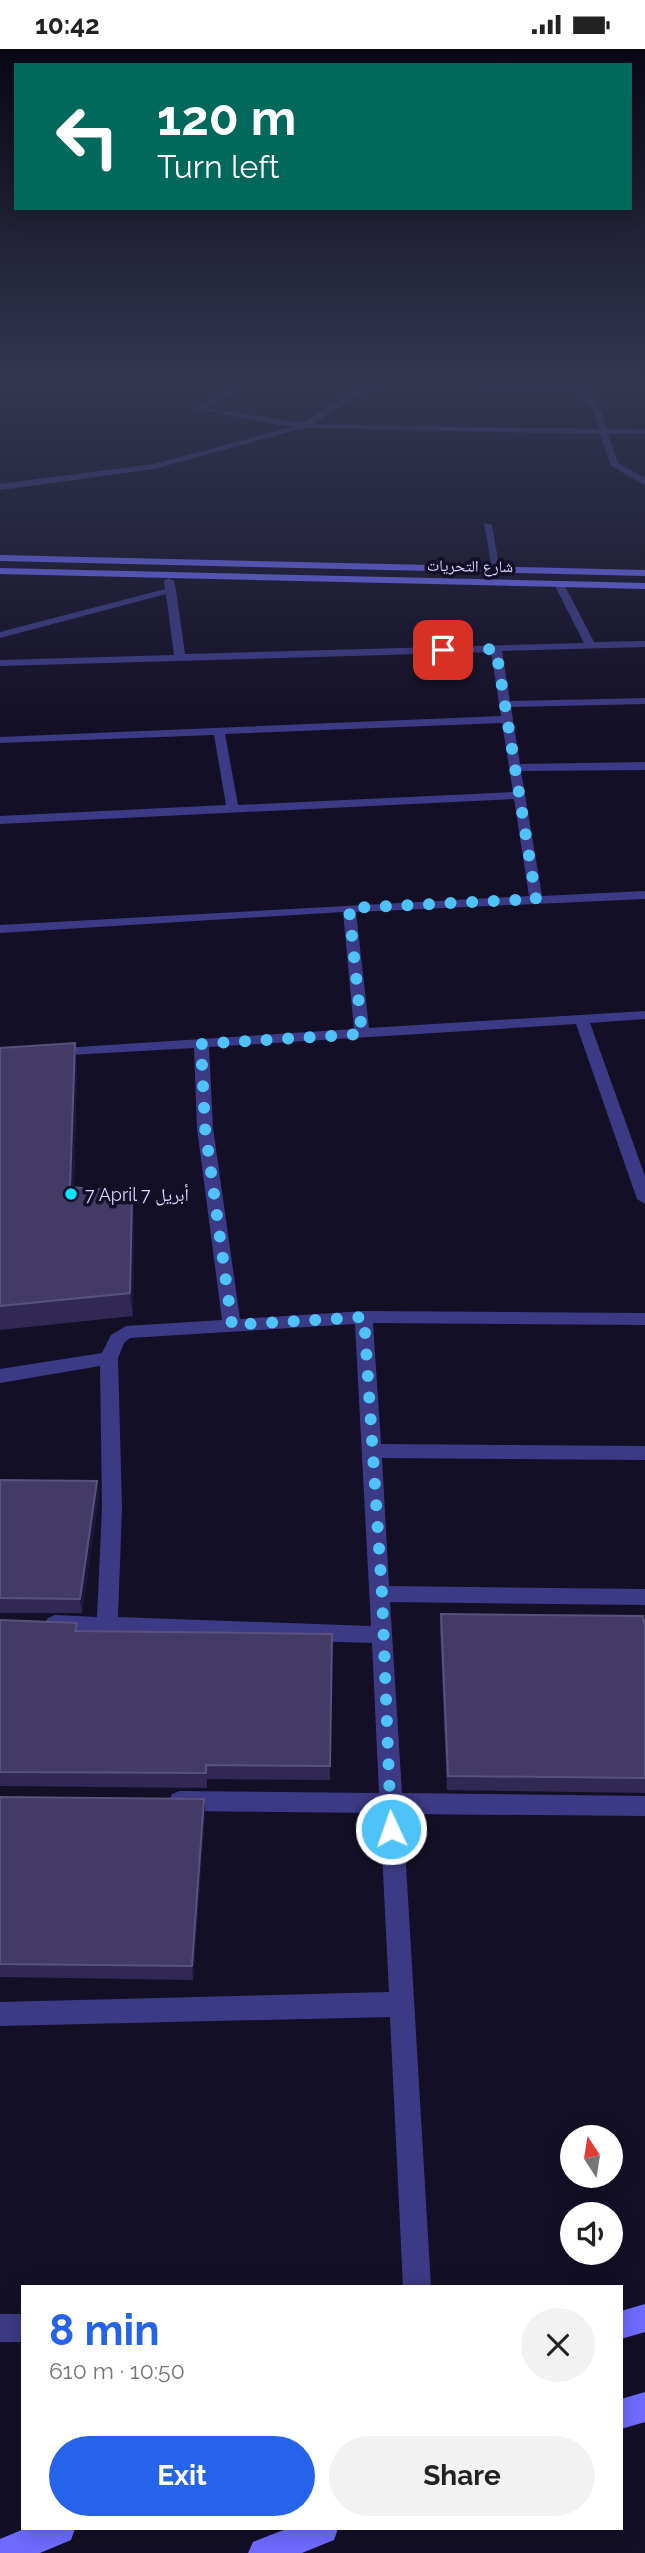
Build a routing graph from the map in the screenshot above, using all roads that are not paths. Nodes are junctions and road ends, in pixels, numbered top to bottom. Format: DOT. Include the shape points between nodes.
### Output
graph roads {
  1 [pos="487,525"];
  2 [pos="0,558"];
  3 [pos="497,569"];
  4 [pos="0,571"];
  5 [pos="645,573"];
  6 [pos="169,577"];
  7 [pos="559,584"];
  8 [pos="645,586"];
  9 [pos="170,590"];
  10 [pos="0,635"];
  11 [pos="645,644"];
  12 [pos="591,646"];
  13 [pos="496,649"];
  14 [pos="180,657"];
  15 [pos="0,663"];
  16 [pos="645,701"];
  17 [pos="505,704"];
  18 [pos="507,719"];
  19 [pos="219,732"];
  20 [pos="0,740"];
  21 [pos="645,766"];
  22 [pos="514,768"];
  23 [pos="517,795"];
  24 [pos="232,807"];
  25 [pos="0,820"];
  26 [pos="645,895"];
  27 [pos="536,899"];
  28 [pos="349,908"];
  29 [pos="0,929"];
  30 [pos="645,1015"];
  31 [pos="581,1018"];
  32 [pos="362,1034"];
  33 [pos="201,1044"];
  34 [pos="40,1053"];
  35 [pos="645,1199"];
  36 [pos="364,1317"];
  37 [pos="645,1319"];
  38 [pos="232,1325"];
  39 [pos="109,1358"];
  40 [pos="0,1376"];
  41 [pos="372,1451"];
  42 [pos="645,1453"];
  43 [pos="382,1594"];
  44 [pos="645,1597"];
  45 [pos="40,1624"];
  46 [pos="107,1625"];
  47 [pos="384,1635"];
  48 [pos="153,1801"];
  49 [pos="389,1804"];
  50 [pos="645,1806"];
  51 [pos="403,2004"];
  52 [pos="0,2014"];
  53 [pos="417,2285"];
  54 [pos="645,2318"];
  55 [pos="623,2324"];
  56 [pos="0,2328"];
  57 [pos="21,2328"];
  58 [pos="645,2407"];
  59 [pos="623,2413"];
  60 [pos="58,2530"];
  61 [pos="321,2530"];
  62 [pos="4,2553"];
  63 [pos="264,2553"];
  1 -- 3 [label="street"];
  2 -- 3 [label="main road, شارع التحريات"];
  3 -- 5 [label="main road, شارع التحريات"];
  4 -- 6 [label="main road, شارع التحريات"];
  6 -- 7 [label="main road, شارع التحريات"];
  6 -- 9 [label="street"];
  7 -- 8 [label="main road, شارع التحريات"];
  7 -- 12 [label="street"];
  9 -- 10 [label="street"];
  9 -- 14 [label="street"];
  11 -- 12 [label="street"];
  12 -- 13 [label="street"];
  13 -- 14 [label="street"];
  13 -- 17 [label="street"];
  14 -- 15 [label="street"];
  16 -- 17 [label="street"];
  17 -- 18 [label="street"];
  18 -- 19 [label="street"];
  18 -- 22 [label="street"];
  19 -- 20 [label="street"];
  19 -- 24 [label="street"];
  21 -- 22 [label="street"];
  22 -- 23 [label="street"];
  23 -- 24 [label="street"];
  23 -- 27 [label="street"];
  24 -- 25 [label="street"];
  26 -- 27 [label="street"];
  27 -- 28 [label="street"];
  28 -- 29 [label="street"];
  28 -- 32 [label="street"];
  30 -- 31 [label="street"];
  31 -- 32 [label="street"];
  31 -- 35 [label="street"];
  32 -- 33 [label="street"];
  33 -- 34 [label="street"];
  33 -- 38 [label="street" via="205,1128"];
  36 -- 37 [label="street"];
  36 -- 38 [label="street"];
  36 -- 41 [label="street"];
  38 -- 39 [label="street" via="127,1332 117,1339"];
  39 -- 40 [label="street"];
  39 -- 46 [label="street" via="112,1509"];
  41 -- 42 [label="street"];
  41 -- 43 [label="street"];
  43 -- 44 [label="street"];
  43 -- 47 [label="street"];
  45 -- 46 [label="street"];
  46 -- 47 [label="street"];
  47 -- 49 [label="street"];
  48 -- 49 [label="street"];
  49 -- 50 [label="street"];
  49 -- 51 [label="street"];
  51 -- 52 [label="street"];
  51 -- 53 [label="street"];
  54 -- 55 [label="main road"];
  56 -- 57 [label="street"];
  58 -- 59 [label="main road"];
  60 -- 62 [label="main road"];
  61 -- 63 [label="main road"];
}
